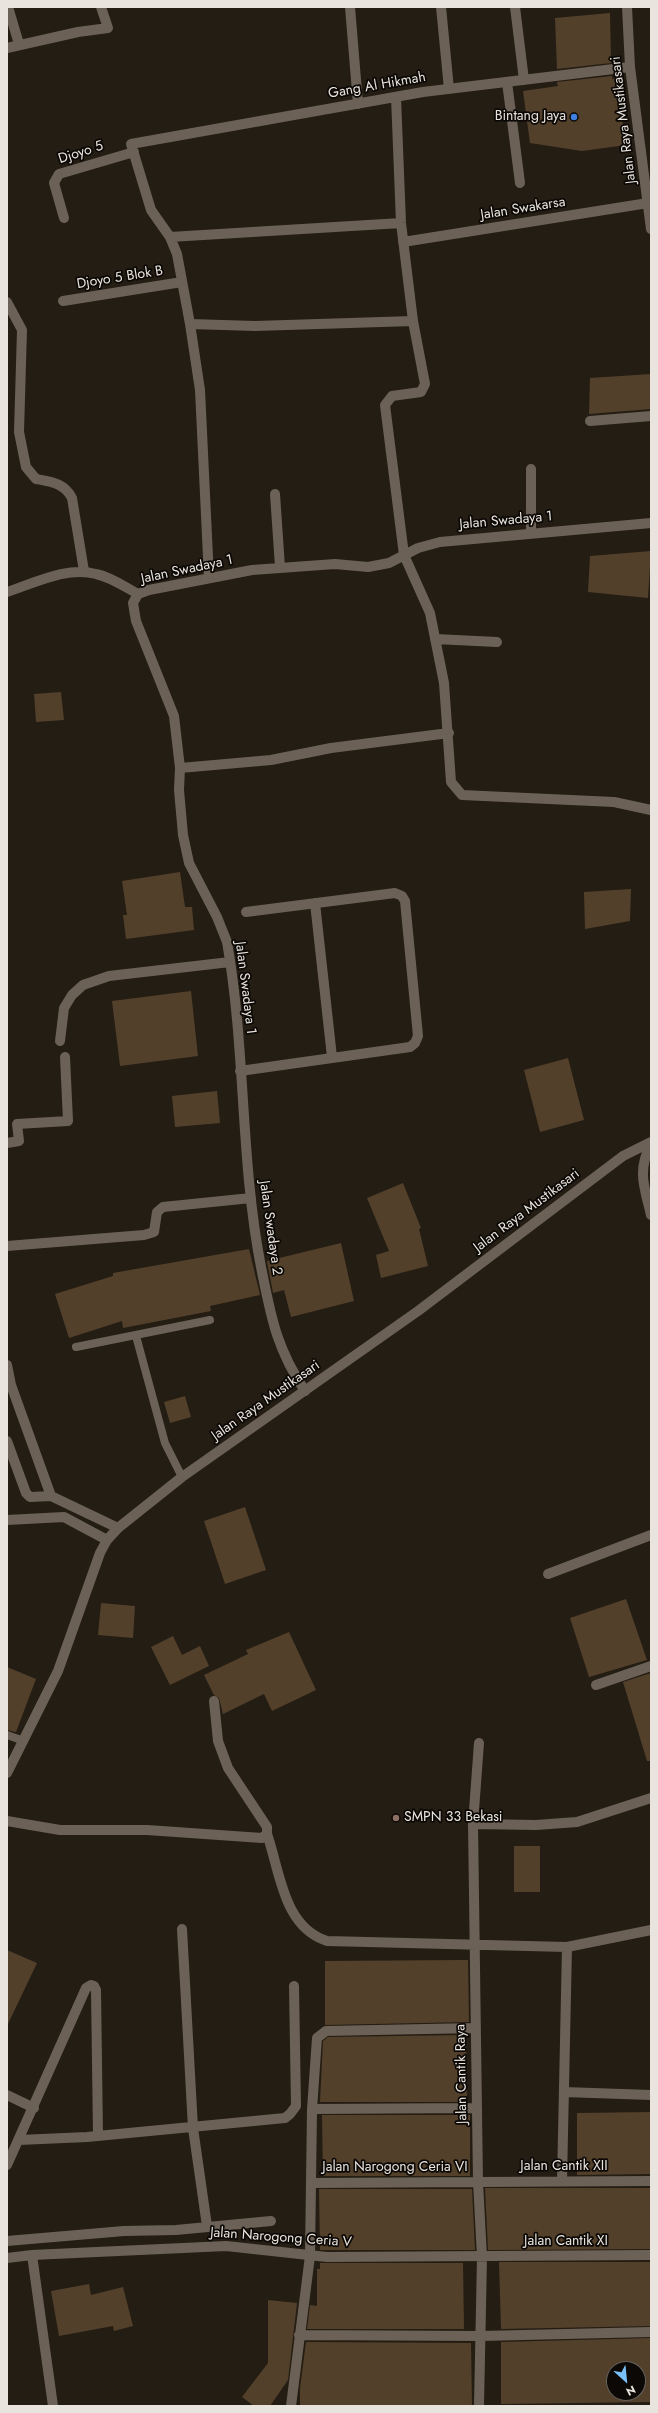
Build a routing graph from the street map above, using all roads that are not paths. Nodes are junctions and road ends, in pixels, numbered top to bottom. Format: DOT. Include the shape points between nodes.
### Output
graph roads {
  1 [pos="8,7"];
  2 [pos="101,7"];
  3 [pos="350,7"];
  4 [pos="440,7"];
  5 [pos="515,7"];
  6 [pos="628,7"];
  7 [pos="19,44"];
  8 [pos="7,48"];
  9 [pos="630,67"];
  10 [pos="524,80"];
  11 [pos="507,82"];
  12 [pos="449,89"];
  13 [pos="396,97"];
  14 [pos="358,104"];
  15 [pos="132,148"];
  16 [pos="647,161"];
  17 [pos="520,183"];
  18 [pos="648,203"];
  19 [pos="64,218"];
  20 [pos="401,223"];
  21 [pos="651,229"];
  22 [pos="170,237"];
  23 [pos="403,242"];
  24 [pos="182,282"];
  25 [pos="62,301"];
  26 [pos="7,302"];
  27 [pos="413,322"];
  28 [pos="190,324"];
  29 [pos="651,416"];
  30 [pos="590,421"];
  31 [pos="531,469"];
  32 [pos="275,494"];
  33 [pos="651,523"];
  34 [pos="531,532"];
  35 [pos="404,555"];
  36 [pos="280,567"];
  37 [pos="84,571"];
  38 [pos="209,578"];
  39 [pos="7,592"];
  40 [pos="138,594"];
  41 [pos="435,639"];
  42 [pos="497,642"];
  43 [pos="449,733"];
  44 [pos="180,768"];
  45 [pos="651,810"];
  46 [pos="315,903"];
  47 [pos="246,912"];
  48 [pos="230,962"];
  49 [pos="60,1041"];
  50 [pos="65,1057"];
  51 [pos="332,1057"];
  52 [pos="240,1066"];
  53 [pos="7,1143"];
  54 [pos="651,1143"];
  55 [pos="251,1198"];
  56 [pos="651,1214"];
  57 [pos="7,1246"];
  58 [pos="210,1320"];
  59 [pos="136,1336"];
  60 [pos="76,1347"];
  61 [pos="7,1365"];
  62 [pos="9,1386"];
  63 [pos="305,1391"];
  64 [pos="7,1441"];
  65 [pos="182,1477"];
  66 [pos="51,1496"];
  67 [pos="7,1520"];
  68 [pos="118,1528"];
  69 [pos="651,1535"];
  70 [pos="107,1540"];
  71 [pos="548,1574"];
  72 [pos="651,1666"];
  73 [pos="596,1684"];
  74 [pos="214,1701"];
  75 [pos="7,1736"];
  76 [pos="24,1741"];
  77 [pos="478,1743"];
  78 [pos="7,1773"];
  79 [pos="651,1798"];
  80 [pos="7,1821"];
  81 [pos="473,1824"];
  82 [pos="267,1834"];
  83 [pos="182,1929"];
  84 [pos="651,1930"];
  85 [pos="475,1944"];
  86 [pos="567,1947"];
  87 [pos="294,1986"];
  88 [pos="476,2028"];
  89 [pos="564,2092"];
  90 [pos="7,2094"];
  91 [pos="651,2095"];
  92 [pos="34,2108"];
  93 [pos="477,2108"];
  94 [pos="312,2109"];
  95 [pos="194,2128"];
  96 [pos="98,2136"];
  97 [pos="19,2140"];
  98 [pos="7,2164"];
  99 [pos="562,2181"];
  100 [pos="651,2181"];
  101 [pos="478,2182"];
  102 [pos="312,2183"];
  103 [pos="270,2221"];
  104 [pos="207,2226"];
  105 [pos="7,2242"];
  106 [pos="32,2255"];
  107 [pos="310,2256"];
  108 [pos="651,2256"];
  109 [pos="482,2257"];
  110 [pos="7,2258"];
  111 [pos="651,2332"];
  112 [pos="300,2336"];
  113 [pos="481,2336"];
  114 [pos="53,2406"];
  115 [pos="291,2406"];
  116 [pos="479,2406"];
  1 -- 7 [label="street"];
  2 -- 7 [label="street" via="108,28"];
  3 -- 14 [label="street"];
  4 -- 12 [label="street"];
  5 -- 10 [label="street"];
  6 -- 9 [label="street, Jalan Raya Mustikasari"];
  7 -- 8 [label="street"];
  9 -- 10 [label="street, Gang Al Hikmah"];
  9 -- 16 [label="street, Jalan Raya Mustikasari"];
  10 -- 11 [label="street, Gang Al Hikmah"];
  11 -- 12 [label="street, Gang Al Hikmah"];
  11 -- 17 [label="street"];
  12 -- 13 [label="street, Gang Al Hikmah"];
  13 -- 14 [label="street, Gang Al Hikmah"];
  13 -- 20 [label="street"];
  14 -- 15 [label="street, Gang Al Hikmah"];
  15 -- 19 [label="street, Djoyo 5" via="59,174 54,183"];
  15 -- 22 [label="street" via="152,210"];
  16 -- 18 [label="street, Jalan Raya Mustikasari"];
  18 -- 21 [label="street, Jalan Raya Mustikasari"];
  18 -- 23 [label="street, Jalan Swakarsa"];
  20 -- 22 [label="street"];
  20 -- 23 [label="street"];
  22 -- 24 [label="street" via="177,254"];
  23 -- 27 [label="street"];
  24 -- 25 [label="street, Djoyo 5 Blok B"];
  24 -- 28 [label="street"];
  26 -- 37 [label="street" via="22,330 19,432 26,467 36,479 56,482 67,490 72,498"];
  27 -- 28 [label="street" via="255,326"];
  27 -- 35 [label="street" via="424,389 421,392 392,396 385,405"];
  28 -- 38 [label="street" via="200,390"];
  29 -- 30 [label="street"];
  31 -- 34 [label="street"];
  32 -- 36 [label="street"];
  33 -- 34 [label="street, Jalan Swadaya 1"];
  34 -- 35 [label="street, Jalan Swadaya 1" via="440,542"];
  35 -- 36 [label="street, Jalan Swadaya 1" via="389,563 368,567 335,564"];
  35 -- 41 [label="street" via="430,613"];
  36 -- 38 [label="street, Jalan Swadaya 1"];
  37 -- 39 [label="street" via="65,573"];
  37 -- 40 [label="street" via="98,574"];
  38 -- 40 [label="street, Jalan Swadaya 1"];
  40 -- 44 [label="street, Jalan Swadaya 1" via="133,603 136,621 174,716"];
  41 -- 42 [label="street"];
  41 -- 43 [label="street" via="444,683"];
  43 -- 44 [label="street" via="331,748 271,760"];
  43 -- 45 [label="street" via="451,782 462,795 614,802"];
  44 -- 48 [label="street, Jalan Swadaya 1" via="183,835 189,862 217,917 227,942"];
  46 -- 47 [label="street"];
  46 -- 51 [label="street"];
  46 -- 51 [label="street" via="396,893 405,901 418,1036 416,1043 410,1047"];
  48 -- 49 [label="street" via="108,976 82,985 64,1008"];
  48 -- 52 [label="street, Jalan Swadaya 1"];
  50 -- 53 [label="street" via="68,1121 17,1124 18,1141"];
  51 -- 52 [label="street"];
  52 -- 55 [label="street, Jalan Swadaya 2"];
  54 -- 56 [label="street" via="643,1159 642,1172"];
  54 -- 63 [label="street, Jalan Raya Mustikasari" via="623,1156 418,1311"];
  55 -- 57 [label="street" via="164,1207 157,1212 154,1232 144,1234"];
  55 -- 63 [label="street, Jalan Swadaya 2" via="271,1322 286,1360"];
  58 -- 59 [label="lane"];
  59 -- 60 [label="lane"];
  59 -- 65 [label="lane" via="166,1443"];
  61 -- 62 [label="street"];
  62 -- 66 [label="street"];
  63 -- 65 [label="street, Jalan Raya Mustikasari"];
  64 -- 66 [label="street" via="28,1495 34,1498"];
  65 -- 68 [label="street, Jalan Raya Mustikasari"];
  66 -- 68 [label="street"];
  67 -- 70 [label="street" via="64,1516"];
  68 -- 70 [label="street, Jalan Raya Mustikasari"];
  69 -- 71 [label="street"];
  70 -- 76 [label="street, Jalan Raya Mustikasari" via="82,1598 58,1671"];
  72 -- 73 [label="street"];
  74 -- 82 [label="street" via="218,1741 228,1768 267,1827"];
  75 -- 76 [label="lane"];
  76 -- 78 [label="street, Jalan Raya Mustikasari"];
  77 -- 81 [label="street, Jalan Cantik Raya"];
  79 -- 81 [label="street" via="577,1822 536,1825"];
  80 -- 82 [label="street" via="60,1830 146,1830 262,1838"];
  81 -- 85 [label="street, Jalan Cantik Raya"];
  82 -- 85 [label="street" via="291,1909 304,1927 320,1939"];
  83 -- 95 [label="street"];
  84 -- 86 [label="street"];
  85 -- 86 [label="street"];
  85 -- 88 [label="street, Jalan Cantik Raya"];
  86 -- 89 [label="street"];
  87 -- 95 [label="street" via="296,2106 281,2119"];
  88 -- 93 [label="street, Jalan Cantik Raya"];
  88 -- 94 [label="street" via="323,2032 317,2038"];
  89 -- 91 [label="street"];
  89 -- 99 [label="street"];
  90 -- 92 [label="street"];
  92 -- 96 [label="street" via="86,1988 94,1986"];
  92 -- 97 [label="street"];
  93 -- 94 [label="street"];
  93 -- 101 [label="street, Jalan Cantik Raya"];
  94 -- 102 [label="street"];
  95 -- 96 [label="street"];
  95 -- 104 [label="street"];
  96 -- 97 [label="street"];
  97 -- 98 [label="street"];
  99 -- 100 [label="street, Jalan Cantik XII"];
  99 -- 101 [label="street, Jalan Cantik XII"];
  101 -- 102 [label="street, Jalan Narogong Ceria VI"];
  101 -- 109 [label="street, Jalan Cantik Raya"];
  102 -- 107 [label="street"];
  103 -- 104 [label="street"];
  104 -- 105 [label="street"];
  106 -- 107 [label="street, Jalan Narogong Ceria V" via="226,2246"];
  106 -- 110 [label="street, Jalan Narogong Ceria V"];
  106 -- 114 [label="street"];
  107 -- 109 [label="street, Jalan Narogong Ceria V"];
  107 -- 112 [label="street"];
  108 -- 109 [label="street, Jalan Cantik XI"];
  109 -- 113 [label="street, Jalan Cantik Raya"];
  111 -- 113 [label="street"];
  112 -- 113 [label="street"];
  112 -- 115 [label="street"];
  113 -- 116 [label="street, Jalan Cantik Raya"];
}
